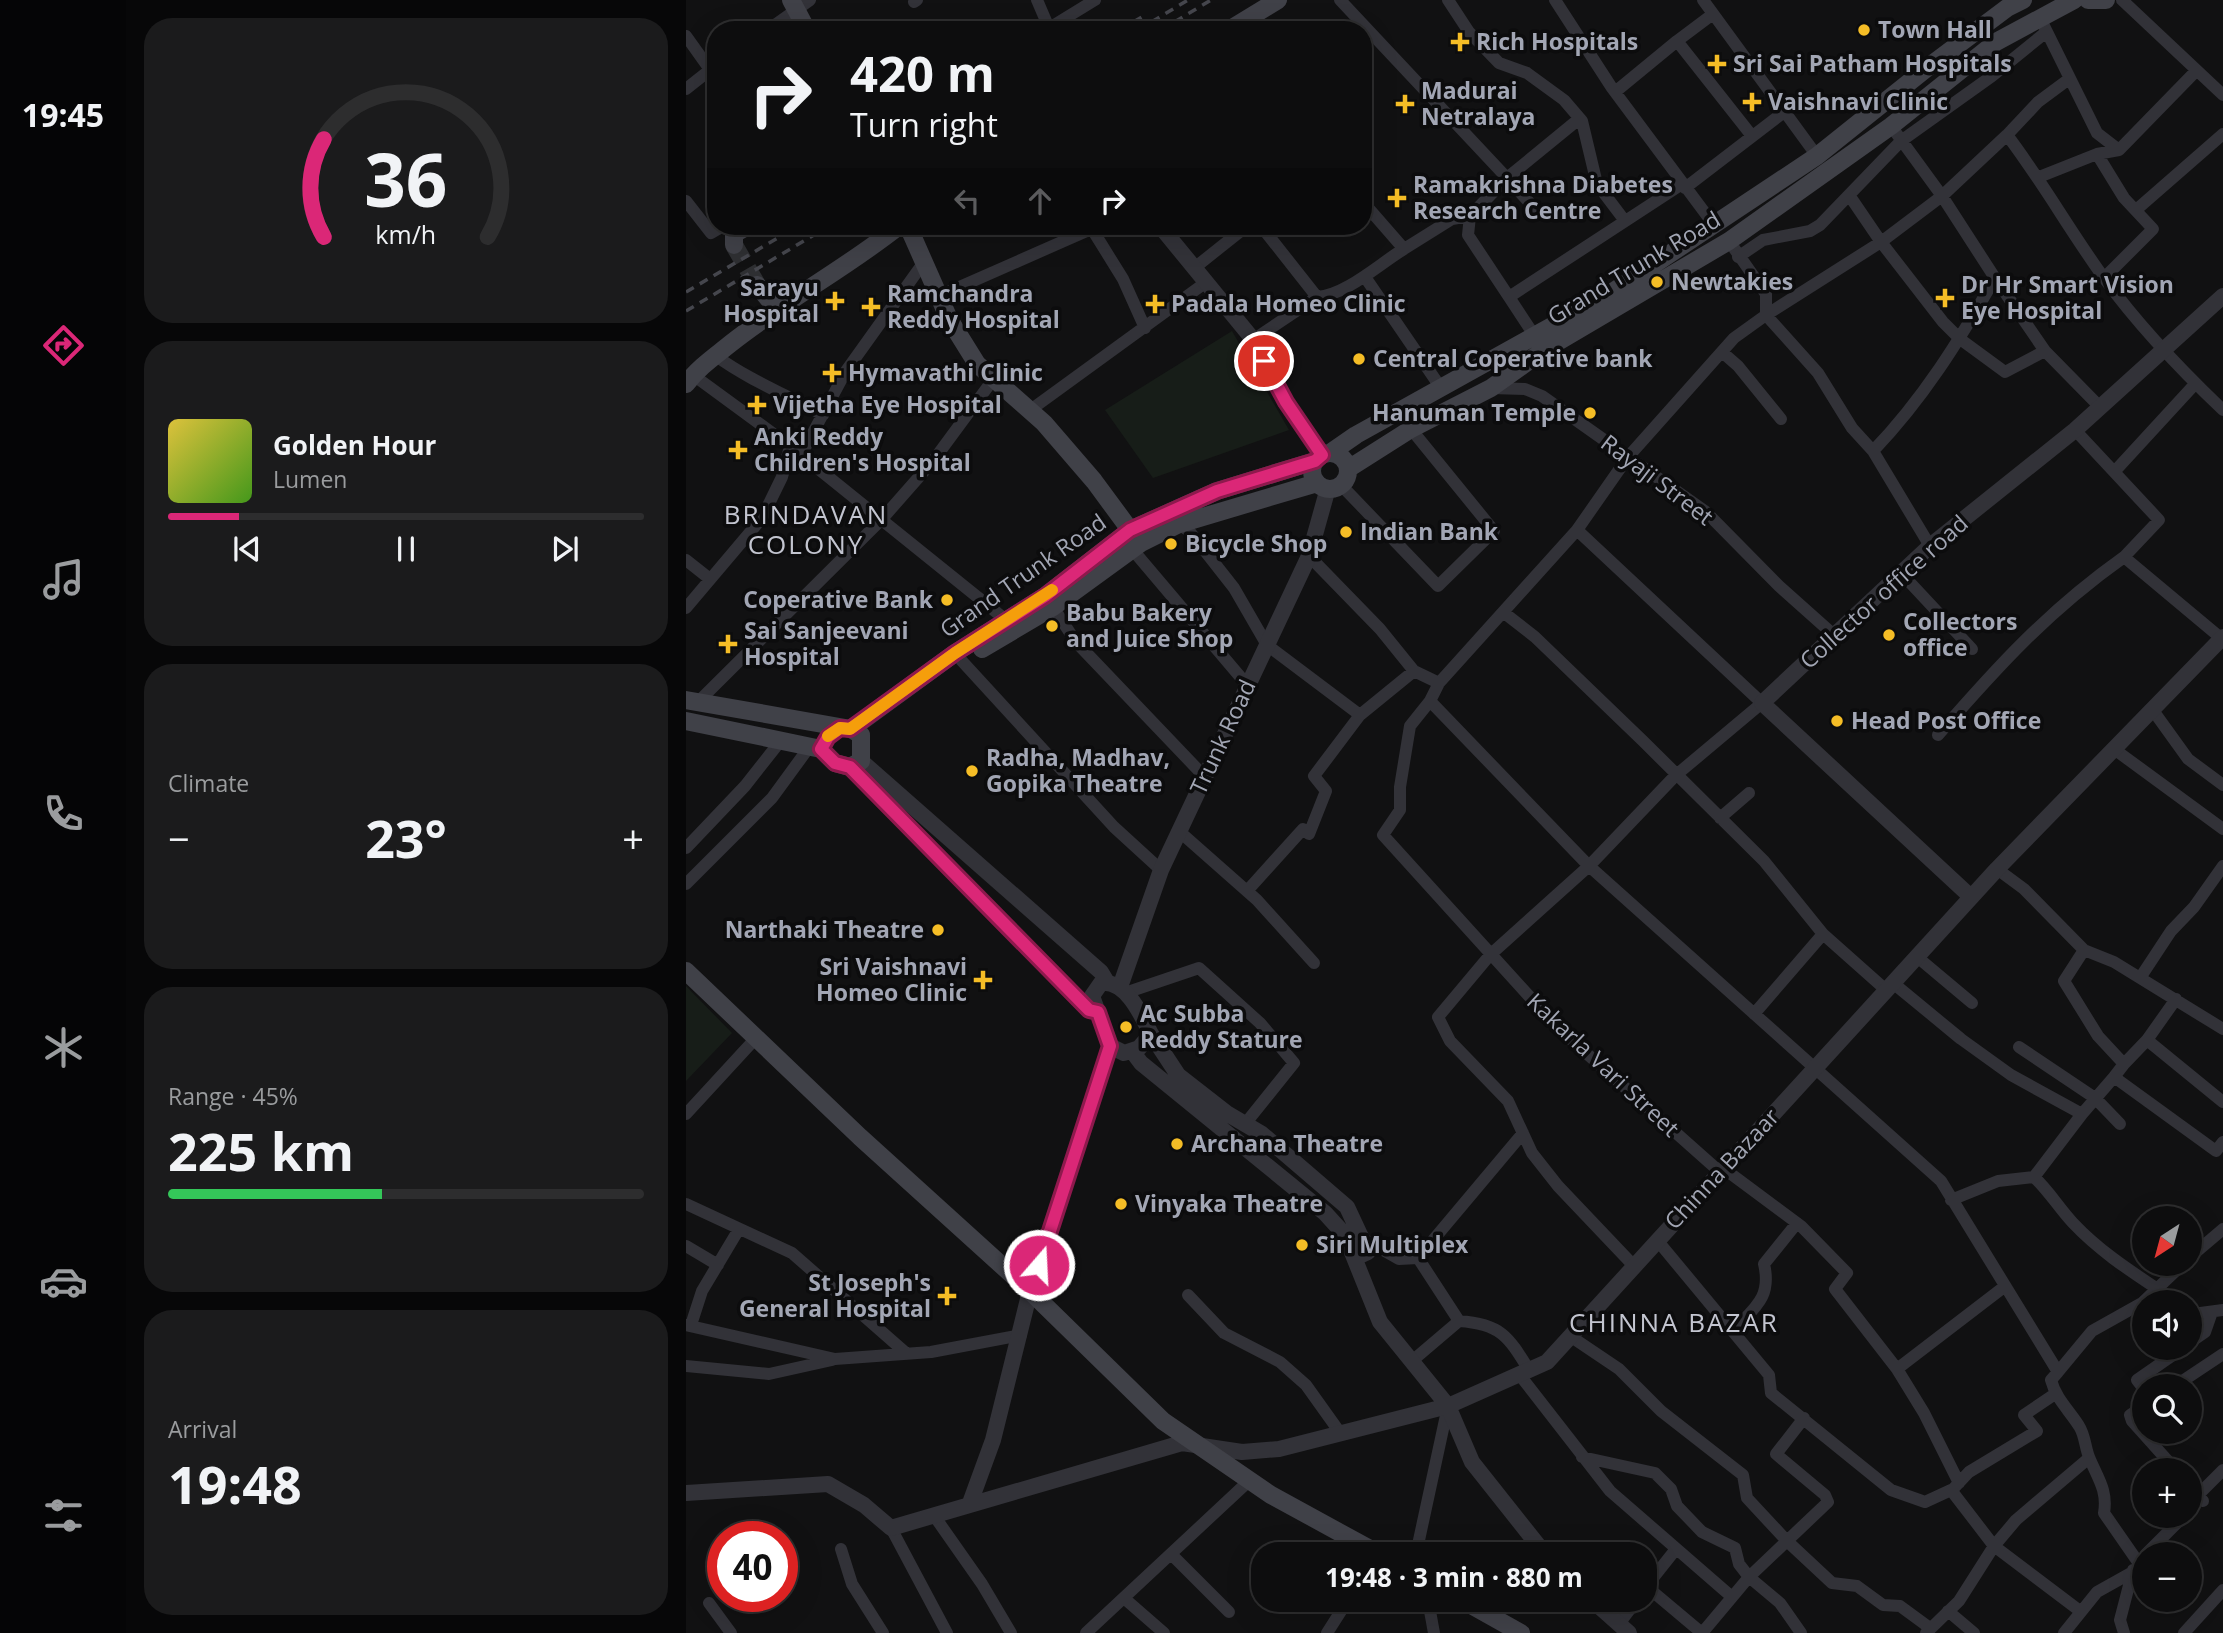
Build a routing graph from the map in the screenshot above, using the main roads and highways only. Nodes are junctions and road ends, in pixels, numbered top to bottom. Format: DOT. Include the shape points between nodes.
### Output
graph roads {
  1 [pos="1278,0"];
  2 [pos="2023,0"];
  3 [pos="2074,0"];
  4 [pos="2088,0"];
  5 [pos="2106,0"];
  6 [pos="799,3"];
  7 [pos="804,21"];
  8 [pos="1244,21"];
  9 [pos="734,235"];
  10 [pos="886,235"];
  11 [pos="912,235"];
  12 [pos="734,245"];
  13 [pos="757,285"];
  14 [pos="800,296"];
  15 [pos="689,379"];
  16 [pos="1323,456"];
  17 [pos="1333,481"];
  18 [pos="1134,541"];
  19 [pos="692,701"];
  20 [pos="686,722"];
  21 [pos="851,730"];
  22 [pos="816,748"];
  23 [pos="686,971"];
  24 [pos="1356,1542"];
  25 [pos="1483,1612"];
  26 [pos="1521,1633"];
  1 -- 8 [label="main road"];
  2 -- 16 [label="main road, Grand Trunk Road" via="1927,68 1817,156 1608,295"];
  3 -- 17 [label="main road, Grand Trunk Road" via="2043,24 1996,42 1891,126 1729,240 1544,350 1491,388 1411,429"];
  4 -- 5 [label="main road"];
  6 -- 7 [label="main road"];
  9 -- 12 [label="main road"];
  10 -- 14 [label="main road"];
  11 -- 18 [label="main road" via="970,353 992,381 1044,423 1094,481"];
  13 -- 14 [label="main road" via="771,302"];
  14 -- 15 [label="main road" via="763,318"];
  16 -- 17 [label="main road" via="1312,472"];
  16 -- 17 [label="main road" via="1341,456"];
  16 -- 18 [label="main road, Grand Trunk Road" via="1217,491"];
  17 -- 18 [label="main road, Grand Trunk Road"];
  18 -- 21 [label="main road, Grand Trunk Road" via="1006,620"];
  18 -- 21 [label="main road" via="1053,607"];
  19 -- 21 [label="main road"];
  20 -- 22 [label="main road"];
  21 -- 22 [label="main road" via="828,737"];
  21 -- 22 [label="main road" via="855,764 835,763"];
  23 -- 24 [label="main road" via="1030,1291 1163,1422 1271,1495"];
  25 -- 26 [label="main road"];
}
